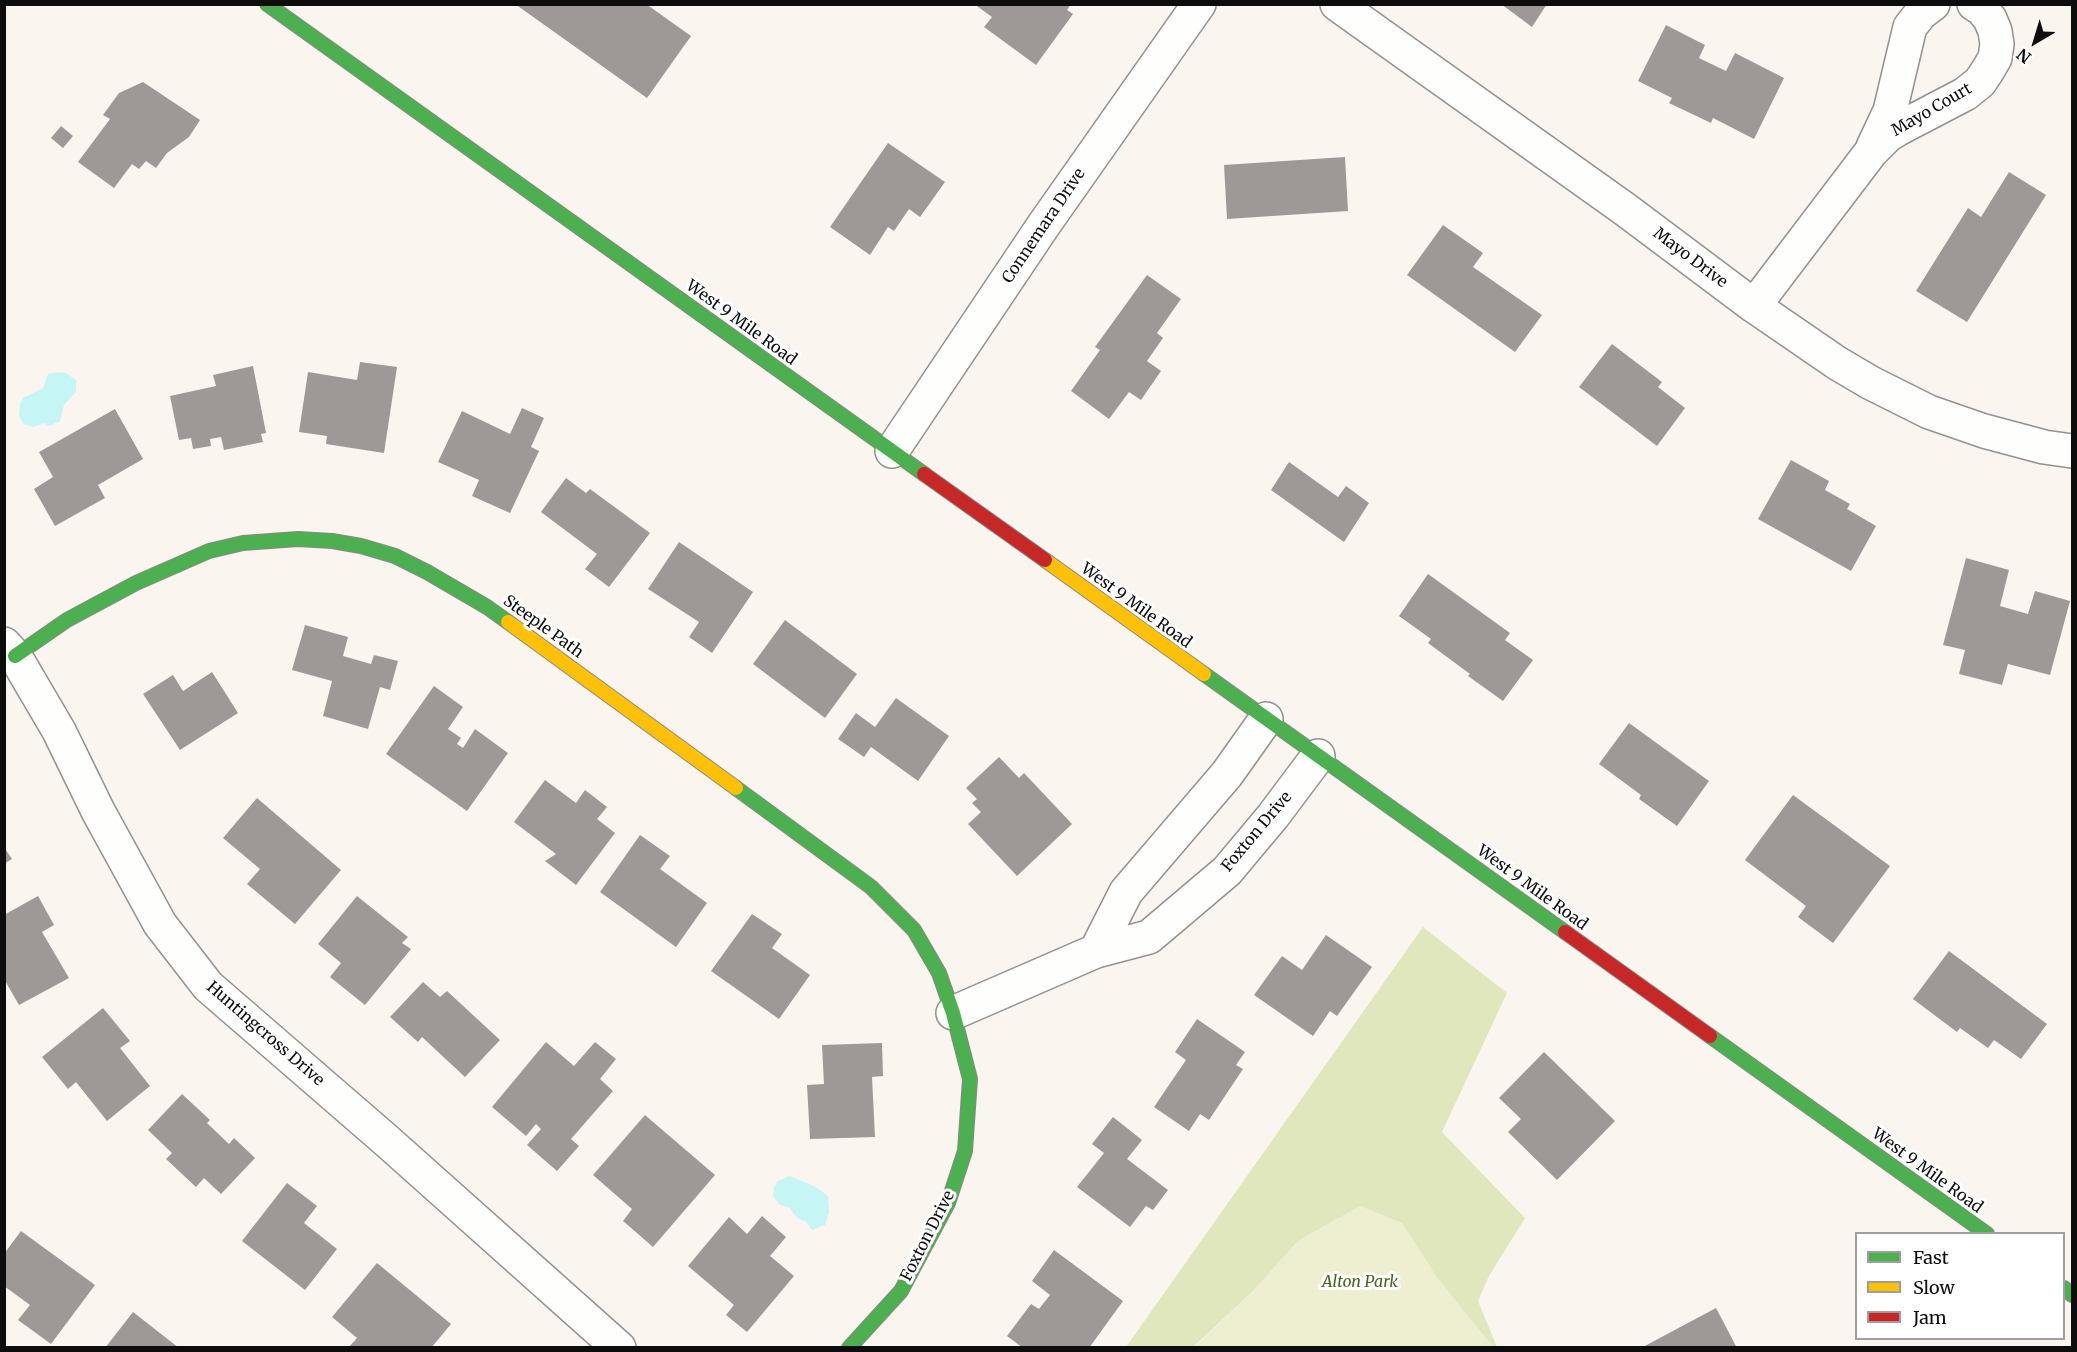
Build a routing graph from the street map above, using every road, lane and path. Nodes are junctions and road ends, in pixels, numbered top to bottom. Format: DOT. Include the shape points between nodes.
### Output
graph roads {
  1 [pos="267,4"];
  2 [pos="1199,4"];
  3 [pos="1337,4"];
  4 [pos="1933,4"];
  5 [pos="1974,4"];
  6 [pos="1871,152"];
  7 [pos="1754,306"];
  8 [pos="892,451"];
  9 [pos="2073,451"];
  10 [pos="10,650"];
  11 [pos="1266,719"];
  12 [pos="1317,756"];
  13 [pos="1096,951"];
  14 [pos="953,1013"];
  15 [pos="1986,1232"];
  16 [pos="620,1347"];
  17 [pos="849,1347"];
  1 -- 8 [label="street, West 9 Mile Road"];
  2 -- 8 [label="street, Connemara Drive"];
  3 -- 7 [label="street, Mayo Drive"];
  4 -- 6 [label="street, Mayo Court" via="1910,27 1890,111"];
  5 -- 6 [label="street, Mayo Court" via="1986,14 1997,44 1995,58 1980,82 1893,132"];
  6 -- 7 [label="street, Mayo Court"];
  7 -- 9 [label="street, Mayo Drive" via="1837,363 1929,412 1984,431"];
  8 -- 11 [label="street, West 9 Mile Road"];
  10 -- 14 [label="street, Steeple Path" via="209,551 243,543 298,539 361,546 395,556 487,607 871,887 914,930 939,973"];
  10 -- 16 [label="street, Huntingcross Drive" via="59,731 98,812 160,924 208,986"];
  11 -- 12 [label="street, West 9 Mile Road"];
  11 -- 13 [label="street" via="1213,790 1126,892"];
  12 -- 13 [label="street, Foxton Drive" via="1227,871 1149,937"];
  12 -- 15 [label="street, West 9 Mile Road"];
  13 -- 14 [label="street, Foxton Drive"];
  14 -- 17 [label="street, Foxton Drive" via="970,1079 965,1151 948,1203 901,1291"];
}
